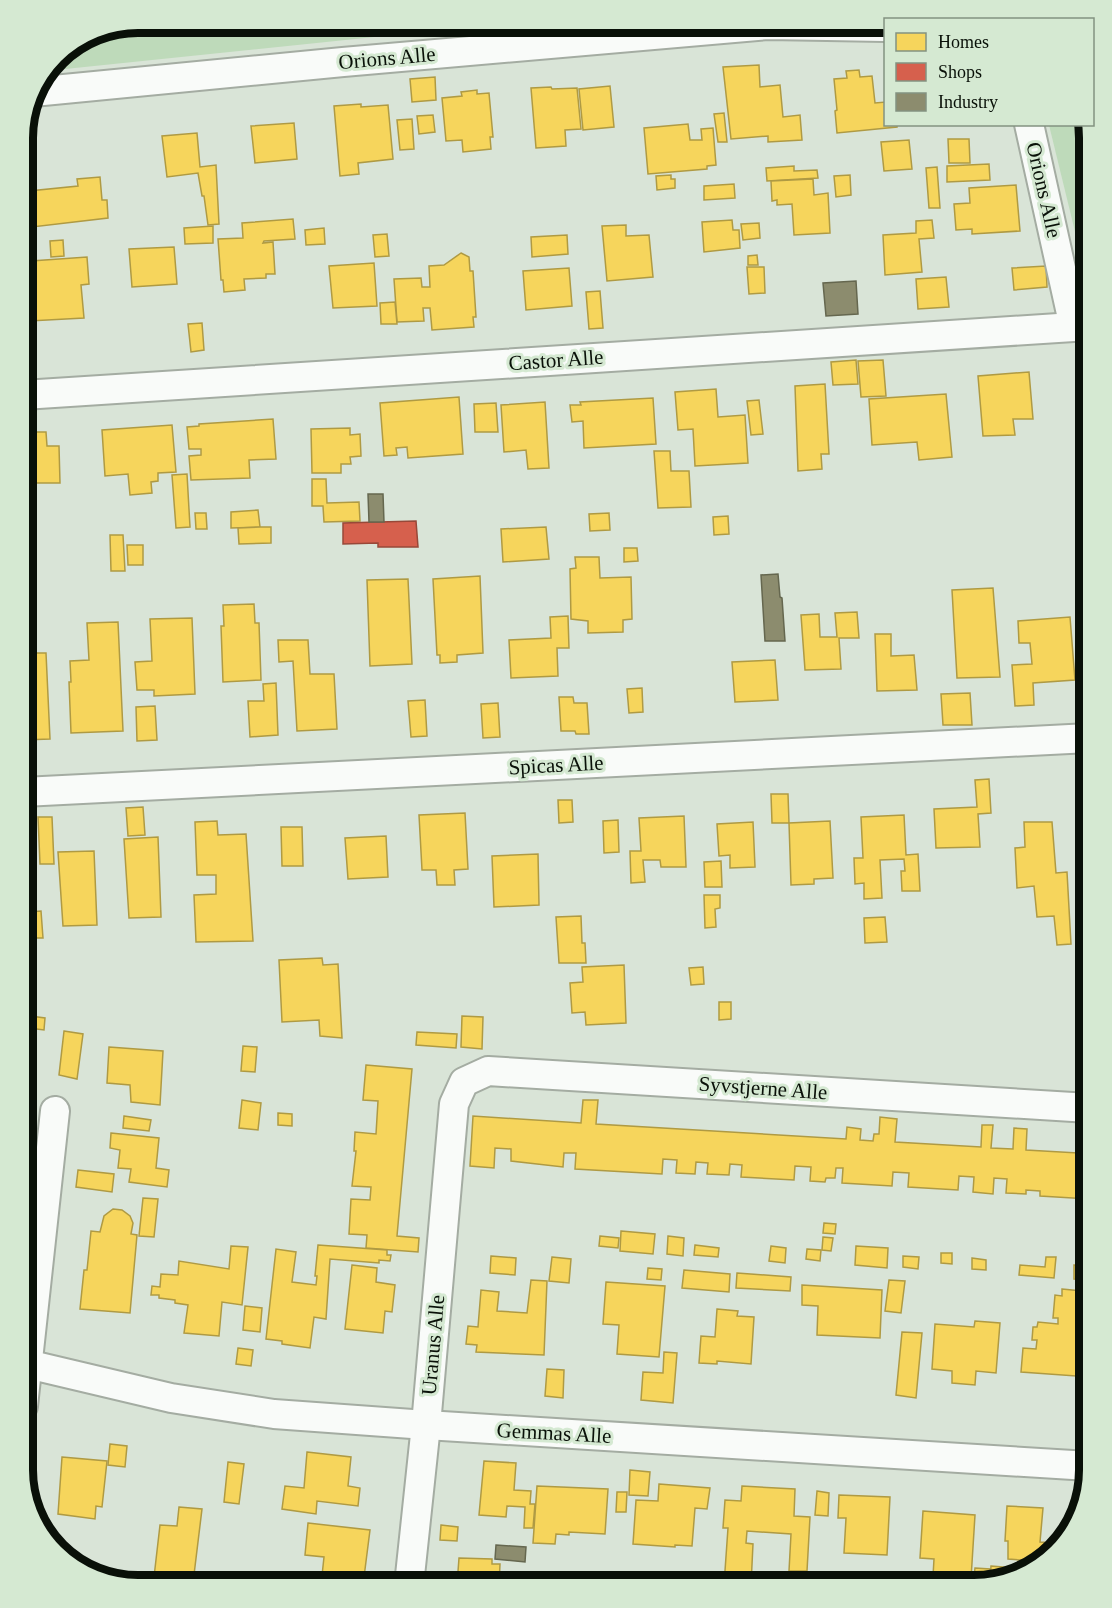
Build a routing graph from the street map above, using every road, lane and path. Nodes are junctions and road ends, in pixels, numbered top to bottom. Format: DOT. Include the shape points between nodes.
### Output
graph roads {
  1 [pos="676,33"];
  2 [pos="44,91"];
  3 [pos="1030,126"];
  4 [pos="1079,315"];
  5 [pos="1079,326"];
  6 [pos="33,394"];
  7 [pos="1079,739"];
  8 [pos="33,791"];
  9 [pos="454,1104"];
  10 [pos="1079,1107"];
  11 [pos="55,1111"];
  12 [pos="33,1297"];
  13 [pos="33,1366"];
  14 [pos="426,1425"];
  15 [pos="1079,1465"];
  16 [pos="410,1575"];
  1 -- 2 [label="street, Orions Alle"];
  3 -- 4 [label="street, Orions Alle"];
  5 -- 6 [label="street, Castor Alle"];
  7 -- 8 [label="street, Spicas Alle"];
  9 -- 10 [label="street, Syvstjerne Alle" via="464,1082 488,1071"];
  9 -- 14 [label="street, Uranus Alle"];
  11 -- 12 [label="street"];
  13 -- 14 [label="street, Gemmas Alle" via="171,1398 274,1414"];
  14 -- 15 [label="street, Gemmas Alle"];
  14 -- 16 [label="street, Uranus Alle"];
}
